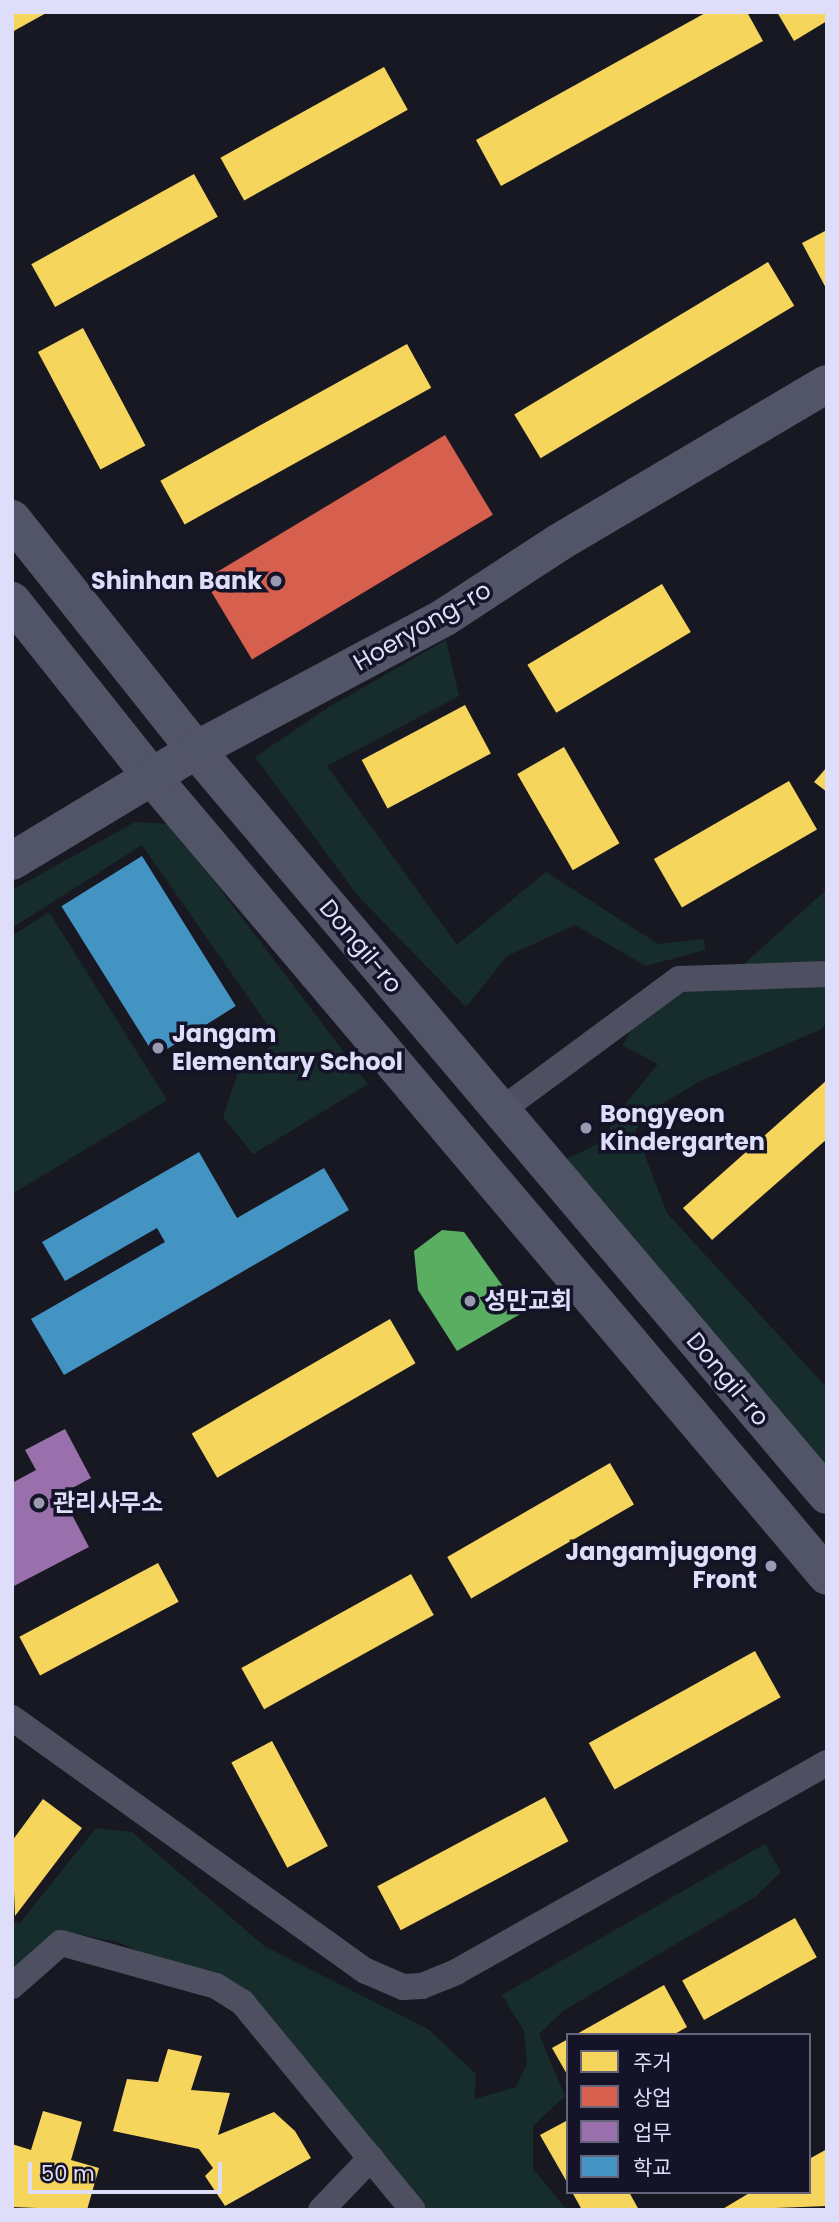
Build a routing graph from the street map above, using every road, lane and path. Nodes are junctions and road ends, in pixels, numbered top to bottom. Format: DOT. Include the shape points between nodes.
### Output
graph roads {
  1 [pos="827,384"];
  2 [pos="12,519"];
  3 [pos="12,601"];
  4 [pos="196,750"];
  5 [pos="151,776"];
  6 [pos="12,861"];
  7 [pos="827,974"];
  8 [pos="500,1111"];
  9 [pos="827,1495"];
  10 [pos="827,1576"];
  11 [pos="12,1718"];
  12 [pos="827,1763"];
  13 [pos="12,1986"];
  14 [pos="371,2158"];
  15 [pos="321,2210"];
  16 [pos="413,2210"];
  1 -- 4 [label="street, Hoeryong-ro" via="558,543 445,617"];
  2 -- 4 [label="street, Dongil-ro"];
  3 -- 5 [label="street, Dongil-ro"];
  4 -- 5 [label="street, Hoeryong-ro"];
  4 -- 8 [label="street, Dongil-ro"];
  5 -- 6 [label="street, Hoeryong-ro"];
  5 -- 10 [label="street, Dongil-ro"];
  7 -- 8 [label="street" via="679,979"];
  8 -- 9 [label="street, Dongil-ro"];
  11 -- 12 [label="street" via="366,1971 403,1987 422,1986 456,1972"];
  13 -- 14 [label="street" via="61,1942 216,1986 242,2002"];
  14 -- 15 [label="street"];
  14 -- 16 [label="street"];
}
